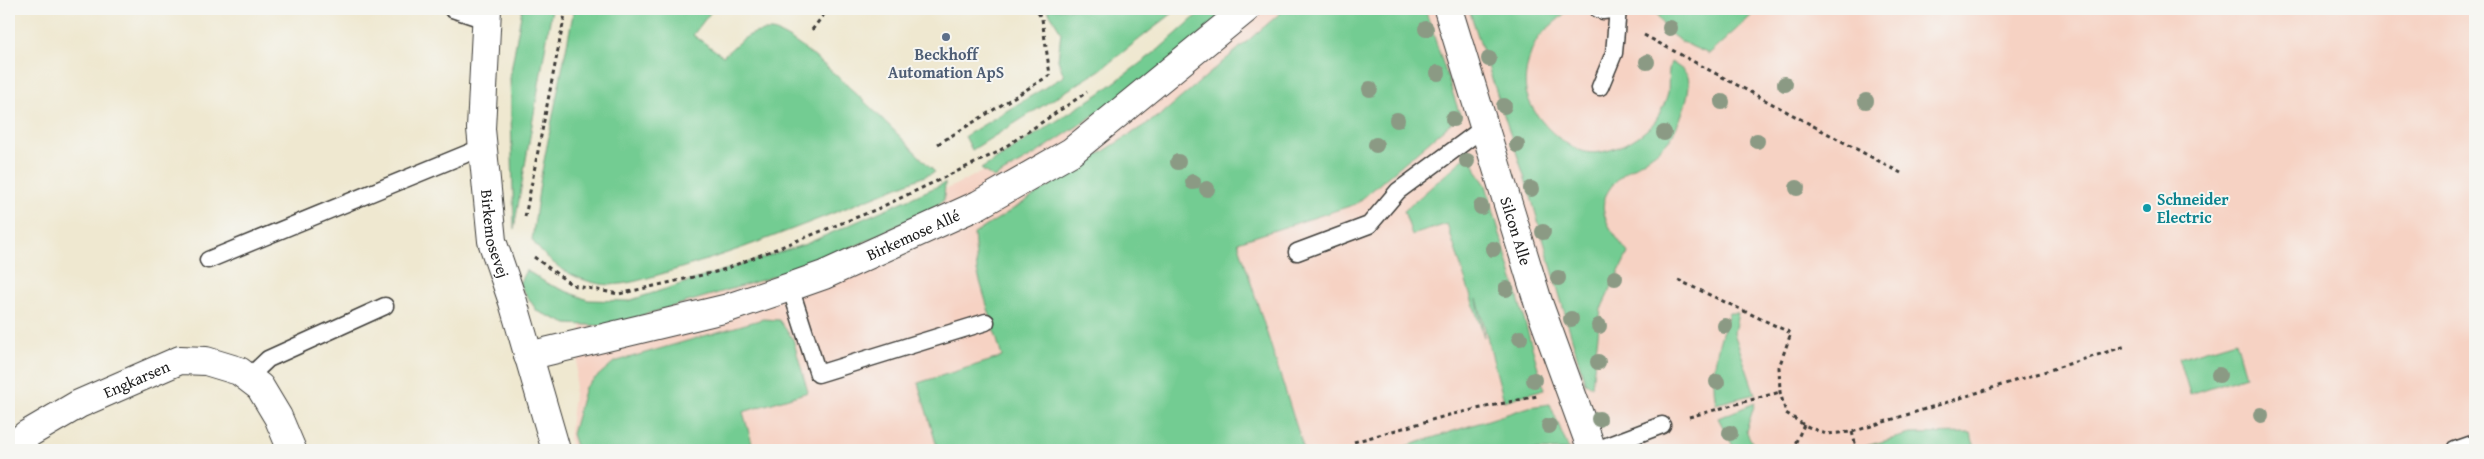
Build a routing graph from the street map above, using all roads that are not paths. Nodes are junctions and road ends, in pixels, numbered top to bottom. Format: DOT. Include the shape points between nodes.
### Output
graph roads {
  1 [pos="452,9"];
  2 [pos="1246,9"];
  3 [pos="1448,9"];
  4 [pos="1598,9"];
  5 [pos="1618,13"];
  6 [pos="486,14"];
  7 [pos="1600,87"];
  8 [pos="1486,126"];
  9 [pos="483,147"];
  10 [pos="1297,252"];
  11 [pos="208,260"];
  12 [pos="790,287"];
  13 [pos="385,306"];
  14 [pos="986,322"];
  15 [pos="528,356"];
  16 [pos="248,378"];
  17 [pos="1662,425"];
  18 [pos="2475,443"];
  19 [pos="9,448"];
  20 [pos="292,450"];
  21 [pos="556,450"];
  22 [pos="1594,450"];
  23 [pos="2455,450"];
  1 -- 6 [label="lane"];
  2 -- 12 [label="street, Birkemose Allé" via="1071,152 978,205 824,275"];
  3 -- 8 [label="street, Silcon Alle"];
  4 -- 5 [label="lane"];
  5 -- 7 [label="lane" via="1614,53"];
  6 -- 9 [label="street, Birkemosevej"];
  8 -- 10 [label="lane" via="1398,191 1369,225"];
  8 -- 22 [label="street, Silcon Alle" via="1540,305"];
  9 -- 11 [label="lane"];
  9 -- 15 [label="street, Birkemosevej" via="492,241"];
  12 -- 14 [label="lane" via="818,374"];
  12 -- 15 [label="street, Birkemose Allé" via="728,308"];
  13 -- 16 [label="lane" via="268,359"];
  15 -- 21 [label="street, Birkemosevej"];
  16 -- 19 [label="street, Engkarsen" via="239,371 206,361 180,360 79,404"];
  16 -- 20 [label="street, Engkarsen" via="260,387"];
  17 -- 22 [label="lane"];
  18 -- 23 [label="lane"];
}
